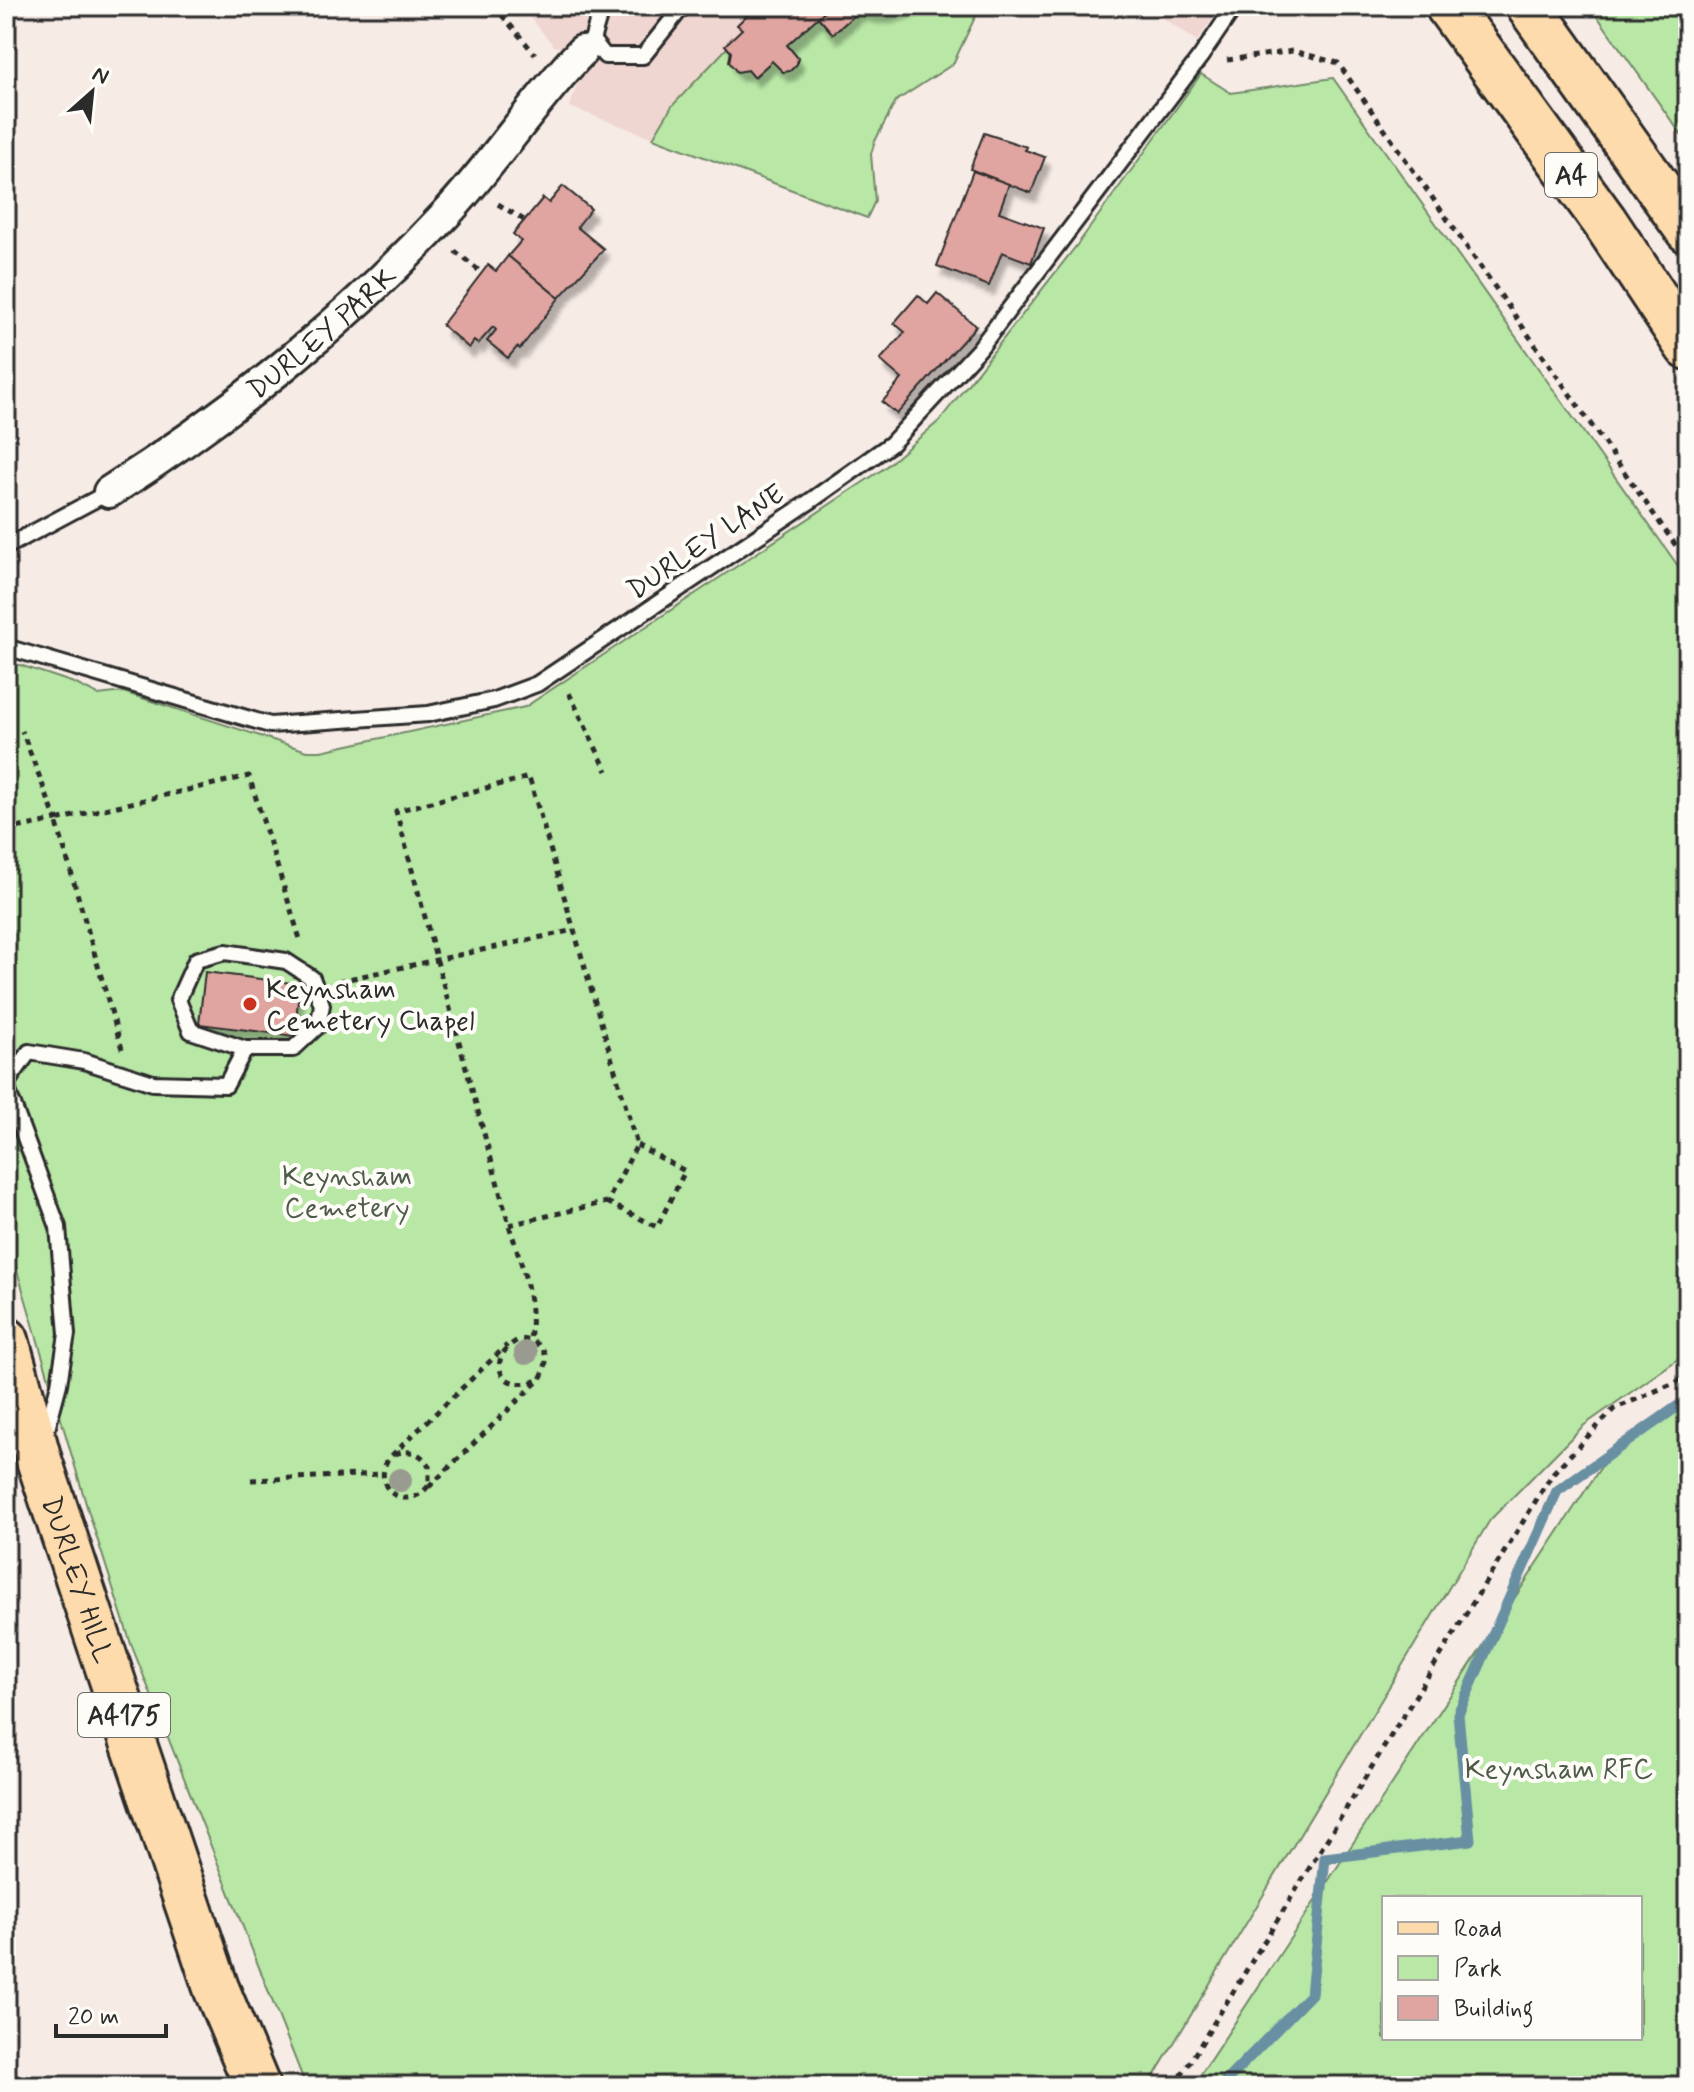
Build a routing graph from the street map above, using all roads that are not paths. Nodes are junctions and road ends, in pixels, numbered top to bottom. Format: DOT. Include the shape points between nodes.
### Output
graph roads {
  1 [pos="602,6"];
  2 [pos="683,6"];
  3 [pos="1217,6"];
  4 [pos="1235,6"];
  5 [pos="1448,6"];
  6 [pos="1529,6"];
  7 [pos="1221,23"];
  8 [pos="587,46"];
  9 [pos="1688,230"];
  10 [pos="1688,347"];
  11 [pos="109,492"];
  12 [pos="6,547"];
  13 [pos="6,647"];
  14 [pos="245,1049"];
  15 [pos="6,1085"];
  16 [pos="6,1340"];
  17 [pos="39,1460"];
  18 [pos="257,2086"];
  1 -- 8 [label="lane"];
  2 -- 8 [label="lane" via="643,56 605,56"];
  3 -- 7 [label="lane"];
  4 -- 7 [label="lane, DURLEY LANE"];
  5 -- 10 [label="main road, A4" via="1605,222"];
  6 -- 9 [label="main road, A4"];
  7 -- 13 [label="lane, DURLEY LANE" via="979,349 891,444 537,684 494,700 428,714 270,725"];
  8 -- 11 [label="street, DURLEY PARK" via="448,213 362,298 166,456"];
  11 -- 12 [label="lane, DURLEY PARK"];
  14 -- 14 [label="lane" via="191,1031 178,1000 196,960 225,952 286,961 314,982 322,1005 318,1026 293,1049"];
  14 -- 15 [label="lane" via="226,1085 153,1083 84,1061 29,1052"];
  15 -- 17 [label="lane" via="58,1227 67,1334"];
  16 -- 17 [label="main road, DURLEY HILL / A4175"];
  17 -- 18 [label="main road, DURLEY HILL / A4175" via="216,1988"];
}
